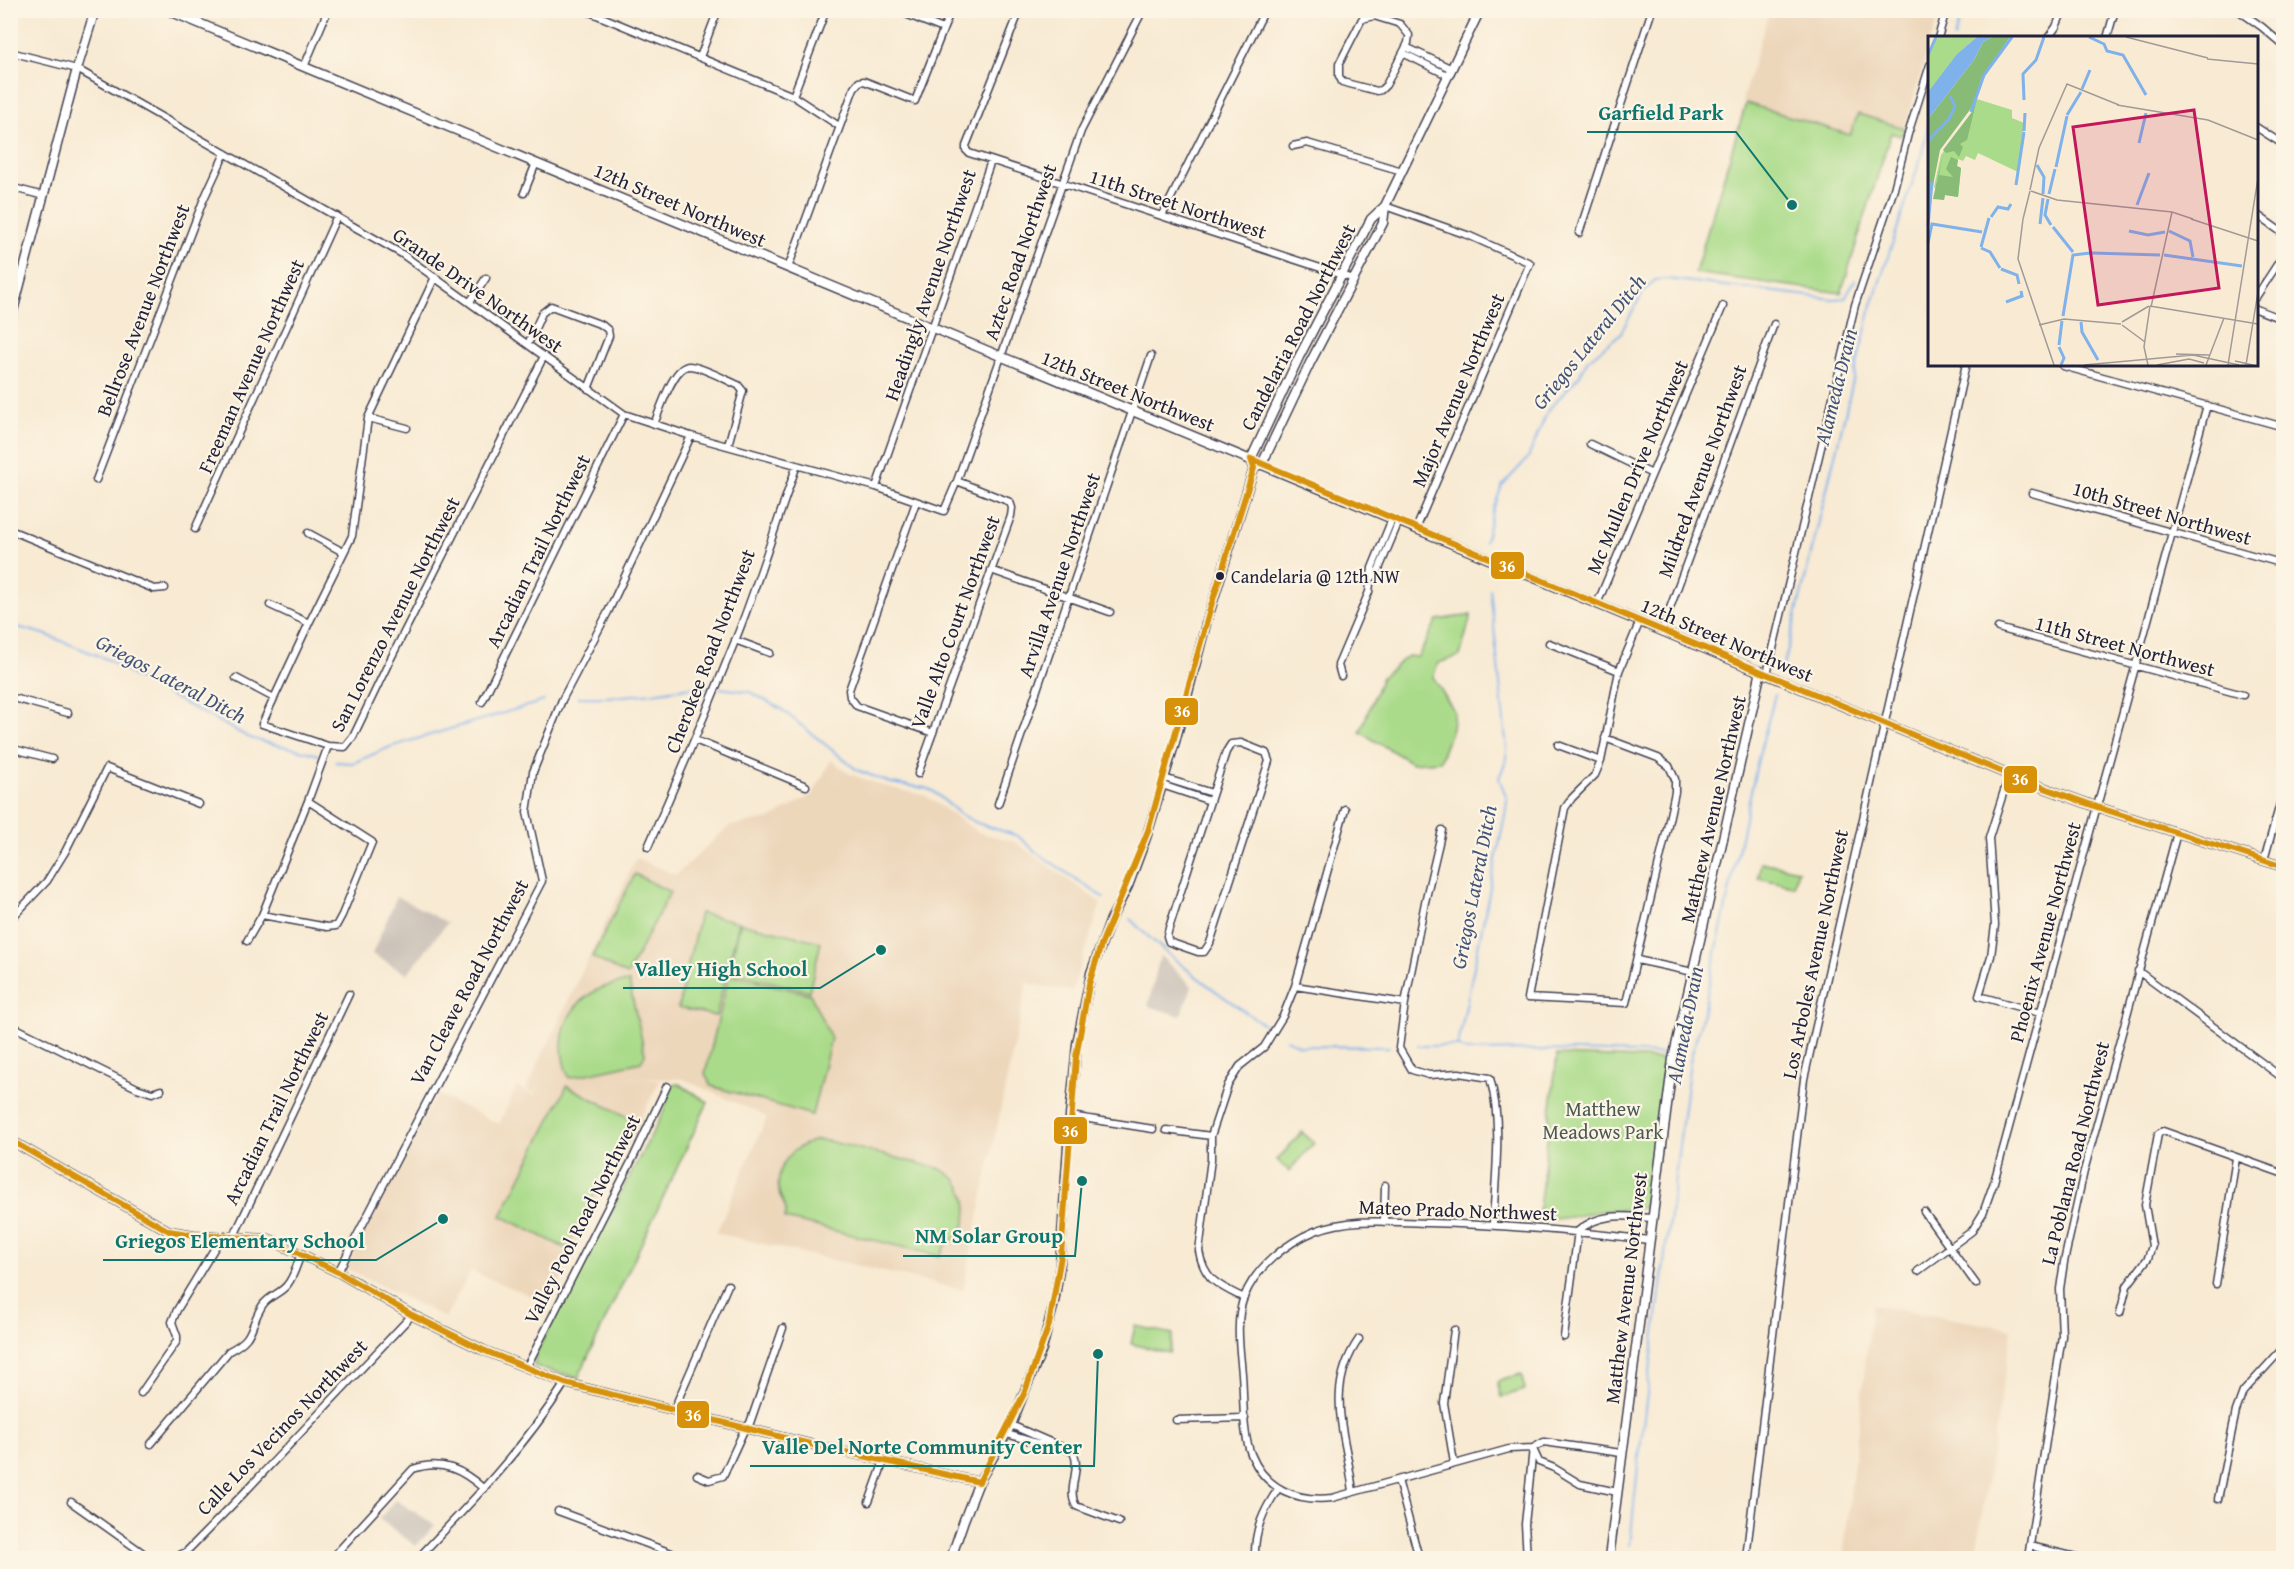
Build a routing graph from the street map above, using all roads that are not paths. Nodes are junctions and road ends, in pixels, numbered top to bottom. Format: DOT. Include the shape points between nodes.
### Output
graph roads {
  1 [pos="95,10"];
  2 [pos="167,10"];
  3 [pos="328,10"];
  4 [pos="585,10"];
  5 [pos="611,10"];
  6 [pos="718,10"];
  7 [pos="826,10"];
  8 [pos="896,10"];
  9 [pos="951,10"];
  10 [pos="1020,10"];
  11 [pos="1143,10"];
  12 [pos="1265,10"];
  13 [pos="1480,10"];
  14 [pos="1652,10"];
  15 [pos="1946,10"];
  16 [pos="2063,10"];
  17 [pos="2115,10"];
  18 [pos="2238,10"];
  19 [pos="2254,10"];
  20 [pos="2249,18"];
  21 [pos="608,20"];
  22 [pos="943,29"];
  23 [pos="1939,36"];
  24 [pos="2049,36"];
  25 [pos="2108,36"];
  26 [pos="2283,46"];
  27 [pos="1404,50"];
  28 [pos="10,52"];
  29 [pos="700,57"];
  30 [pos="304,67"];
  31 [pos="1928,68"];
  32 [pos="77,69"];
  33 [pos="1450,73"];
  34 [pos="793,96"];
  35 [pos="839,126"];
  36 [pos="2258,128"];
  37 [pos="2283,145"];
  38 [pos="1293,146"];
  39 [pos="225,153"];
  40 [pos="991,161"];
  41 [pos="536,163"];
  42 [pos="1402,171"];
  43 [pos="1062,183"];
  44 [pos="10,187"];
  45 [pos="524,193"];
  46 [pos="44,196"];
  47 [pos="1385,206"];
  48 [pos="2258,215"];
  49 [pos="337,216"];
  50 [pos="1162,216"];
  51 [pos="1579,233"];
  52 [pos="2283,234"];
  53 [pos="2283,254"];
  54 [pos="788,268"];
  55 [pos="1343,276"];
  56 [pos="435,277"];
  57 [pos="486,278"];
  58 [pos="1354,279"];
  59 [pos="2258,294"];
  60 [pos="470,302"];
  61 [pos="1723,306"];
  62 [pos="2258,310"];
  63 [pos="2283,320"];
  64 [pos="10,322"];
  65 [pos="1774,324"];
  66 [pos="933,327"];
  67 [pos="528,344"];
  68 [pos="544,356"];
  69 [pos="1151,356"];
  70 [pos="1001,357"];
  71 [pos="1966,366"];
  72 [pos="2063,366"];
  73 [pos="588,389"];
  74 [pos="2206,405"];
  75 [pos="1132,411"];
  76 [pos="624,414"];
  77 [pos="368,418"];
  78 [pos="654,424"];
  79 [pos="2283,427"];
  80 [pos="407,428"];
  81 [pos="691,436"];
  82 [pos="1590,444"];
  83 [pos="728,445"];
  84 [pos="1256,464"];
  85 [pos="796,465"];
  86 [pos="1652,474"];
  87 [pos="96,480"];
  88 [pos="957,481"];
  89 [pos="876,487"];
  90 [pos="2032,493"];
  91 [pos="916,502"];
  92 [pos="944,511"];
  93 [pos="1396,520"];
  94 [pos="195,529"];
  95 [pos="1416,529"];
  96 [pos="10,530"];
  97 [pos="308,533"];
  98 [pos="2172,534"];
  99 [pos="343,552"];
  100 [pos="2283,564"];
  101 [pos="991,570"];
  102 [pos="165,588"];
  103 [pos="1069,597"];
  104 [pos="270,604"];
  105 [pos="1597,604"];
  106 [pos="1110,612"];
  107 [pos="1640,621"];
  108 [pos="309,623"];
  109 [pos="1998,628"];
  110 [pos="1662,630"];
  111 [pos="735,640"];
  112 [pos="1549,643"];
  113 [pos="770,653"];
  114 [pos="2134,666"];
  115 [pos="1619,671"];
  116 [pos="1764,673"];
  117 [pos="1341,676"];
  118 [pos="236,678"];
  119 [pos="2243,695"];
  120 [pos="10,697"];
  121 [pos="274,698"];
  122 [pos="482,702"];
  123 [pos="68,713"];
  124 [pos="1884,723"];
  125 [pos="933,733"];
  126 [pos="1605,738"];
  127 [pos="695,740"];
  128 [pos="1558,745"];
  129 [pos="327,746"];
  130 [pos="10,748"];
  131 [pos="52,759"];
  132 [pos="1601,760"];
  133 [pos="918,774"];
  134 [pos="2009,775"];
  135 [pos="1163,781"];
  136 [pos="806,786"];
  137 [pos="2283,790"];
  138 [pos="1212,794"];
  139 [pos="308,801"];
  140 [pos="1210,801"];
  141 [pos="200,804"];
  142 [pos="998,804"];
  143 [pos="2097,807"];
  144 [pos="1345,810"];
  145 [pos="1442,830"];
  146 [pos="2177,833"];
  147 [pos="648,847"];
  148 [pos="2264,860"];
  149 [pos="2283,867"];
  150 [pos="262,915"];
  151 [pos="10,920"];
  152 [pos="247,941"];
  153 [pos="1637,960"];
  154 [pos="2138,970"];
  155 [pos="1693,972"];
  156 [pos="1295,986"];
  157 [pos="349,994"];
  158 [pos="1406,1003"];
  159 [pos="2040,1013"];
  160 [pos="10,1025"];
  161 [pos="2283,1079"];
  162 [pos="667,1086"];
  163 [pos="161,1090"];
  164 [pos="1070,1116"];
  165 [pos="1153,1129"];
  166 [pos="1166,1131"];
  167 [pos="1211,1136"];
  168 [pos="10,1140"];
  169 [pos="2236,1158"];
  170 [pos="2283,1174"];
  171 [pos="1385,1185"];
  172 [pos="1924,1212"];
  173 [pos="1652,1218"];
  174 [pos="1384,1222"];
  175 [pos="1492,1224"];
  176 [pos="1578,1231"];
  177 [pos="222,1236"];
  178 [pos="234,1236"];
  179 [pos="1649,1240"];
  180 [pos="1950,1247"];
  181 [pos="301,1254"];
  182 [pos="1918,1271"];
  183 [pos="338,1272"];
  184 [pos="1976,1284"];
  185 [pos="2216,1284"];
  186 [pos="728,1285"];
  187 [pos="1244,1298"];
  188 [pos="2120,1313"];
  189 [pos="412,1315"];
  190 [pos="783,1328"];
  191 [pos="1454,1330"];
  192 [pos="1564,1337"];
  193 [pos="1359,1339"];
  194 [pos="2283,1347"];
  195 [pos="526,1368"];
  196 [pos="565,1383"];
  197 [pos="141,1393"];
  198 [pos="674,1409"];
  199 [pos="1245,1418"];
  200 [pos="1176,1420"];
  201 [pos="1011,1425"];
  202 [pos="745,1428"];
  203 [pos="1006,1434"];
  204 [pos="151,1444"];
  205 [pos="1055,1444"];
  206 [pos="1533,1448"];
  207 [pos="1621,1453"];
  208 [pos="884,1461"];
  209 [pos="1454,1463"];
  210 [pos="697,1475"];
  211 [pos="1398,1480"];
  212 [pos="980,1482"];
  213 [pos="484,1489"];
  214 [pos="1278,1489"];
  215 [pos="1353,1492"];
  216 [pos="1617,1492"];
  217 [pos="2218,1499"];
  218 [pos="71,1502"];
  219 [pos="869,1502"];
  220 [pos="558,1511"];
  221 [pos="1119,1522"];
  222 [pos="2030,1546"];
  223 [pos="1610,1557"];
  224 [pos="155,1558"];
  225 [pos="173,1558"];
  226 [pos="332,1558"];
  227 [pos="418,1558"];
  228 [pos="685,1558"];
  229 [pos="951,1558"];
  230 [pos="1255,1558"];
  231 [pos="1419,1558"];
  232 [pos="1527,1558"];
  233 [pos="1625,1558"];
  234 [pos="1746,1558"];
  235 [pos="2028,1558"];
  236 [pos="2080,1558"];
  1 -- 32 [label="main road"];
  2 -- 30 [label="main road, 12th Street Northwest"];
  3 -- 30 [label="street"];
  4 -- 21 [label="street"];
  5 -- 21 [label="street"];
  6 -- 29 [label="street"];
  7 -- 34 [label="street"];
  8 -- 22 [label="street"];
  9 -- 22 [label="street"];
  10 -- 40 [label="street, Headingly Avenue Northwest" via="966,146 969,153"];
  11 -- 43 [label="street, Aztec Road Northwest" via="1081,131"];
  12 -- 50 [label="street"];
  13 -- 33 [label="main road, Candelaria Road Northwest"];
  14 -- 51 [label="street"];
  15 -- 23 [label="street"];
  16 -- 24 [label="street"];
  17 -- 25 [label="street"];
  18 -- 20 [label="street"];
  19 -- 20 [label="street"];
  20 -- 26 [label="street"];
  21 -- 29 [label="street"];
  22 -- 35 [label="street" via="915,100 859,82"];
  27 -- 27 [label="street" via="1409,35 1400,24 1374,16 1362,19 1339,64 1339,76 1342,82 1370,91 1381,90"];
  27 -- 33 [label="street"];
  28 -- 32 [label="street, Grande Drive Northwest"];
  29 -- 34 [label="street"];
  30 -- 41 [label="main road, 12th Street Northwest"];
  31 -- 116 [label="street, Matthew Avenue Northwest" via="1894,189 1855,305"];
  32 -- 39 [label="street, Grande Drive Northwest"];
  32 -- 46 [label="main road"];
  33 -- 42 [label="main road, Candelaria Road Northwest"];
  34 -- 35 [label="street"];
  35 -- 54 [label="street"];
  36 -- 37 [label="street"];
  38 -- 42 [label="street" via="1307,143"];
  39 -- 49 [label="street, Grande Drive Northwest"];
  39 -- 87 [label="street, Bellrose Avenue Northwest" via="202,201"];
  40 -- 43 [label="street, 11th Street Northwest"];
  40 -- 66 [label="street, Headingly Avenue Northwest"];
  41 -- 45 [label="street"];
  41 -- 54 [label="main road, 12th Street Northwest"];
  42 -- 47 [label="main road, Candelaria Road Northwest"];
  43 -- 50 [label="street, 11th Street Northwest"];
  43 -- 70 [label="street, Aztec Road Northwest"];
  44 -- 46 [label="street"];
  46 -- 64 [label="main road"];
  47 -- 55 [label="main road, Candelaria Road Northwest" via="1371,219"];
  47 -- 58 [label="main road, Candelaria Road Northwest" via="1383,223"];
  47 -- 95 [label="street, Major Avenue Northwest" via="1470,236 1530,263"];
  48 -- 52 [label="street"];
  49 -- 56 [label="street, Grande Drive Northwest"];
  49 -- 94 [label="street, Freeman Avenue Northwest"];
  50 -- 55 [label="street, 11th Street Northwest"];
  53 -- 59 [label="street"];
  54 -- 66 [label="main road, 12th Street Northwest"];
  55 -- 58 [label="street, 11th Street Northwest"];
  55 -- 84 [label="main road, Candelaria Road Northwest" via="1299,357"];
  56 -- 60 [label="street, Grande Drive Northwest"];
  56 -- 77 [label="street"];
  57 -- 60 [label="street"];
  58 -- 84 [label="main road, Candelaria Road Northwest"];
  60 -- 67 [label="street, Grande Drive Northwest"];
  61 -- 86 [label="street, Mc Mullen Drive Northwest"];
  62 -- 63 [label="street"];
  65 -- 110 [label="street, Mildred Avenue Northwest"];
  66 -- 70 [label="main road, 12th Street Northwest"];
  66 -- 89 [label="street, Headingly Avenue Northwest"];
  67 -- 68 [label="street, Grande Drive Northwest"];
  67 -- 73 [label="street" via="542,313 551,306 602,325 609,336"];
  68 -- 73 [label="street, Grande Drive Northwest"];
  68 -- 129 [label="street, San Lorenzo Avenue Northwest" via="353,738 345,747"];
  69 -- 75 [label="street, Arvilla Avenue Northwest"];
  70 -- 75 [label="main road, 12th Street Northwest"];
  70 -- 88 [label="street, Aztec Road Northwest"];
  71 -- 124 [label="street, Los Arboles Avenue Northwest"];
  72 -- 74 [label="street"];
  73 -- 76 [label="street, Grande Drive Northwest"];
  74 -- 79 [label="street"];
  74 -- 98 [label="street, Phoenix Avenue Northwest"];
  75 -- 84 [label="main road, 12th Street Northwest"];
  75 -- 103 [label="street, Arvilla Avenue Northwest"];
  76 -- 78 [label="street, Grande Drive Northwest"];
  76 -- 122 [label="street, Arcadian Trail Northwest"];
  77 -- 80 [label="street"];
  77 -- 99 [label="street" via="352,536"];
  78 -- 81 [label="street, Grande Drive Northwest"];
  78 -- 83 [label="street" via="675,375 681,367 691,366 738,385 743,392"];
  81 -- 83 [label="street, Grande Drive Northwest"];
  81 -- 183 [label="street, Van Cleave Road Northwest" via="562,700 533,772 527,812 542,881"];
  82 -- 86 [label="street"];
  83 -- 85 [label="street, Grande Drive Northwest"];
  84 -- 93 [label="main road, 12th Street Northwest"];
  84 -- 135 [label="main road, Candelaria Road Northwest"];
  85 -- 89 [label="street, Grande Drive Northwest"];
  85 -- 111 [label="street, Cherokee Road Northwest"];
  86 -- 105 [label="street, Mc Mullen Drive Northwest"];
  88 -- 92 [label="street, Aztec Road Northwest"];
  88 -- 101 [label="street, Valle Alto Court Northwest" via="1010,502 1011,516"];
  89 -- 91 [label="street, Grande Drive Northwest"];
  90 -- 98 [label="street, 10th Street Northwest"];
  91 -- 92 [label="street, Grande Drive Northwest"];
  91 -- 125 [label="street" via="849,690 857,706"];
  93 -- 95 [label="main road, 12th Street Northwest"];
  93 -- 117 [label="street" via="1338,665"];
  95 -- 105 [label="main road, 12th Street Northwest"];
  96 -- 102 [label="street" via="154,589"];
  97 -- 99 [label="street"];
  98 -- 100 [label="street, 10th Street Northwest"];
  98 -- 114 [label="street, Phoenix Avenue Northwest"];
  99 -- 108 [label="street"];
  101 -- 103 [label="street"];
  101 -- 125 [label="street, Valle Alto Court Northwest"];
  103 -- 106 [label="street"];
  103 -- 142 [label="street, Arvilla Avenue Northwest"];
  104 -- 108 [label="street"];
  105 -- 107 [label="main road, 12th Street Northwest"];
  107 -- 110 [label="main road, 12th Street Northwest"];
  107 -- 115 [label="street"];
  108 -- 121 [label="street"];
  109 -- 114 [label="street, 11th Street Northwest"];
  110 -- 116 [label="main road, 12th Street Northwest"];
  111 -- 113 [label="street"];
  111 -- 127 [label="street, Cherokee Road Northwest"];
  112 -- 115 [label="street"];
  114 -- 119 [label="street, 11th Street Northwest"];
  114 -- 143 [label="street, Phoenix Avenue Northwest"];
  115 -- 126 [label="street"];
  116 -- 124 [label="main road, 12th Street Northwest"];
  116 -- 155 [label="main road, Matthew Avenue Northwest"];
  118 -- 121 [label="street"];
  120 -- 123 [label="street"];
  121 -- 129 [label="street" via="262,724"];
  124 -- 134 [label="main road, 12th Street Northwest"];
  124 -- 234 [label="street, Los Arboles Avenue Northwest" via="1804,1079"];
  125 -- 133 [label="street, Valle Alto Court Northwest"];
  126 -- 132 [label="street"];
  126 -- 153 [label="street" via="1658,758 1669,766 1675,779"];
  127 -- 136 [label="street"];
  127 -- 147 [label="street, Cherokee Road Northwest"];
  128 -- 132 [label="street"];
  129 -- 139 [label="street, San Lorenzo Avenue Northwest"];
  130 -- 131 [label="street"];
  132 -- 153 [label="street" via="1596,775 1565,808 1528,998 1626,1003"];
  134 -- 143 [label="main road, 12th Street Northwest"];
  134 -- 159 [label="street" via="1989,838 1995,925 1979,996"];
  135 -- 138 [label="street"];
  135 -- 140 [label="street"];
  135 -- 164 [label="main road, Candelaria Road Northwest" via="1128,886 1091,974 1077,1044"];
  137 -- 148 [label="street"];
  138 -- 140 [label="street"];
  138 -- 140 [label="street" via="1231,744 1241,743 1266,753 1269,761 1210,943 1204,952 1198,952 1170,942 1167,936"];
  139 -- 150 [label="street, San Lorenzo Avenue Northwest"];
  139 -- 150 [label="street" via="372,842 368,852 336,926"];
  141 -- 151 [label="street" via="107,768 47,881"];
  143 -- 146 [label="main road, 12th Street Northwest"];
  143 -- 159 [label="street, Phoenix Avenue Northwest"];
  144 -- 156 [label="street"];
  145 -- 158 [label="street"];
  146 -- 148 [label="main road, 12th Street Northwest"];
  146 -- 154 [label="street, La Poblana Road Northwest"];
  148 -- 149 [label="main road, 12th Street Northwest"];
  150 -- 152 [label="street, San Lorenzo Avenue Northwest"];
  153 -- 155 [label="street"];
  154 -- 161 [label="street"];
  154 -- 222 [label="street, La Poblana Road Northwest" via="2064,1262 2060,1289 2062,1336"];
  155 -- 173 [label="main road, Matthew Avenue Northwest" via="1673,1059"];
  156 -- 158 [label="street"];
  156 -- 167 [label="street" via="1264,1047 1240,1066 1228,1085"];
  157 -- 178 [label="street, Arcadian Trail Northwest"];
  158 -- 175 [label="street" via="1400,1048 1412,1070 1430,1075 1459,1073 1490,1078 1496,1098"];
  159 -- 180 [label="street, Phoenix Avenue Northwest" via="1983,1214 1972,1231"];
  160 -- 163 [label="street" via="137,1088 152,1093"];
  162 -- 195 [label="street, Valley Pool Road Northwest"];
  164 -- 165 [label="street"];
  164 -- 201 [label="main road, Candelaria Road Northwest" via="1054,1302 1042,1349"];
  166 -- 167 [label="street"];
  167 -- 187 [label="street" via="1212,1159 1199,1251 1202,1266 1213,1281"];
  168 -- 177 [label="main road" via="169,1231"];
  169 -- 170 [label="street"];
  169 -- 185 [label="street"];
  169 -- 188 [label="street" via="2163,1131 2158,1134 2145,1205 2152,1246 2127,1286"];
  171 -- 174 [label="street"];
  172 -- 180 [label="street"];
  173 -- 176 [label="street, Mateo Prado Northwest" via="1605,1216 1588,1221"];
  173 -- 179 [label="main road, Matthew Avenue Northwest"];
  174 -- 175 [label="street, Mateo Prado Northwest"];
  174 -- 187 [label="street, Mateo Prado Northwest" via="1329,1227 1295,1241 1261,1271"];
  175 -- 176 [label="street, Mateo Prado Northwest"];
  176 -- 179 [label="street, Mateo Prado Northwest"];
  176 -- 192 [label="street"];
  177 -- 178 [label="main road"];
  177 -- 197 [label="street" via="177,1310 172,1322 177,1341"];
  178 -- 181 [label="main road" via="269,1239"];
  179 -- 207 [label="main road, Matthew Avenue Northwest"];
  180 -- 182 [label="street, Phoenix Avenue Northwest"];
  180 -- 184 [label="street"];
  181 -- 183 [label="main road"];
  181 -- 204 [label="street" via="286,1287 269,1297 243,1344 229,1351"];
  183 -- 189 [label="main road"];
  186 -- 198 [label="street"];
  187 -- 199 [label="street, Mateo Prado Northwest" via="1240,1326"];
  189 -- 195 [label="main road"];
  189 -- 225 [label="street, Calle Los Vecinos Northwest" via="186,1552"];
  190 -- 202 [label="street"];
  191 -- 209 [label="street" via="1444,1403"];
  193 -- 215 [label="street" via="1347,1356 1340,1387 1340,1422"];
  194 -- 217 [label="street" via="2243,1392"];
  195 -- 196 [label="main road"];
  196 -- 198 [label="main road"];
  196 -- 213 [label="street" via="545,1415"];
  198 -- 202 [label="main road"];
  199 -- 200 [label="street"];
  199 -- 214 [label="street, Mateo Prado Northwest" via="1251,1455"];
  201 -- 203 [label="main road, Candelaria Road Northwest"];
  201 -- 205 [label="street"];
  202 -- 208 [label="main road"];
  202 -- 210 [label="street" via="723,1476 709,1480"];
  203 -- 205 [label="street"];
  203 -- 212 [label="main road, Candelaria Road Northwest"];
  205 -- 221 [label="street" via="1076,1456 1072,1500 1076,1506"];
  206 -- 207 [label="street" via="1544,1442"];
  206 -- 209 [label="street" via="1509,1449"];
  206 -- 216 [label="street" via="1539,1462 1580,1484"];
  206 -- 232 [label="street" via="1525,1524"];
  207 -- 216 [label="main road, Matthew Avenue Northwest"];
  208 -- 212 [label="main road"];
  208 -- 219 [label="street"];
  209 -- 211 [label="street"];
  211 -- 215 [label="street"];
  211 -- 231 [label="street"];
  212 -- 229 [label="main road, Candelaria Road Northwest"];
  213 -- 226 [label="street" via="454,1467 426,1464 413,1469"];
  213 -- 227 [label="street"];
  214 -- 215 [label="street" via="1316,1500"];
  214 -- 230 [label="street" via="1259,1522"];
  216 -- 223 [label="main road, Matthew Avenue Northwest"];
  218 -- 224 [label="street"];
  220 -- 228 [label="street"];
  222 -- 235 [label="street, La Poblana Road Northwest"];
  222 -- 236 [label="street"];
  223 -- 233 [label="street"];
}
